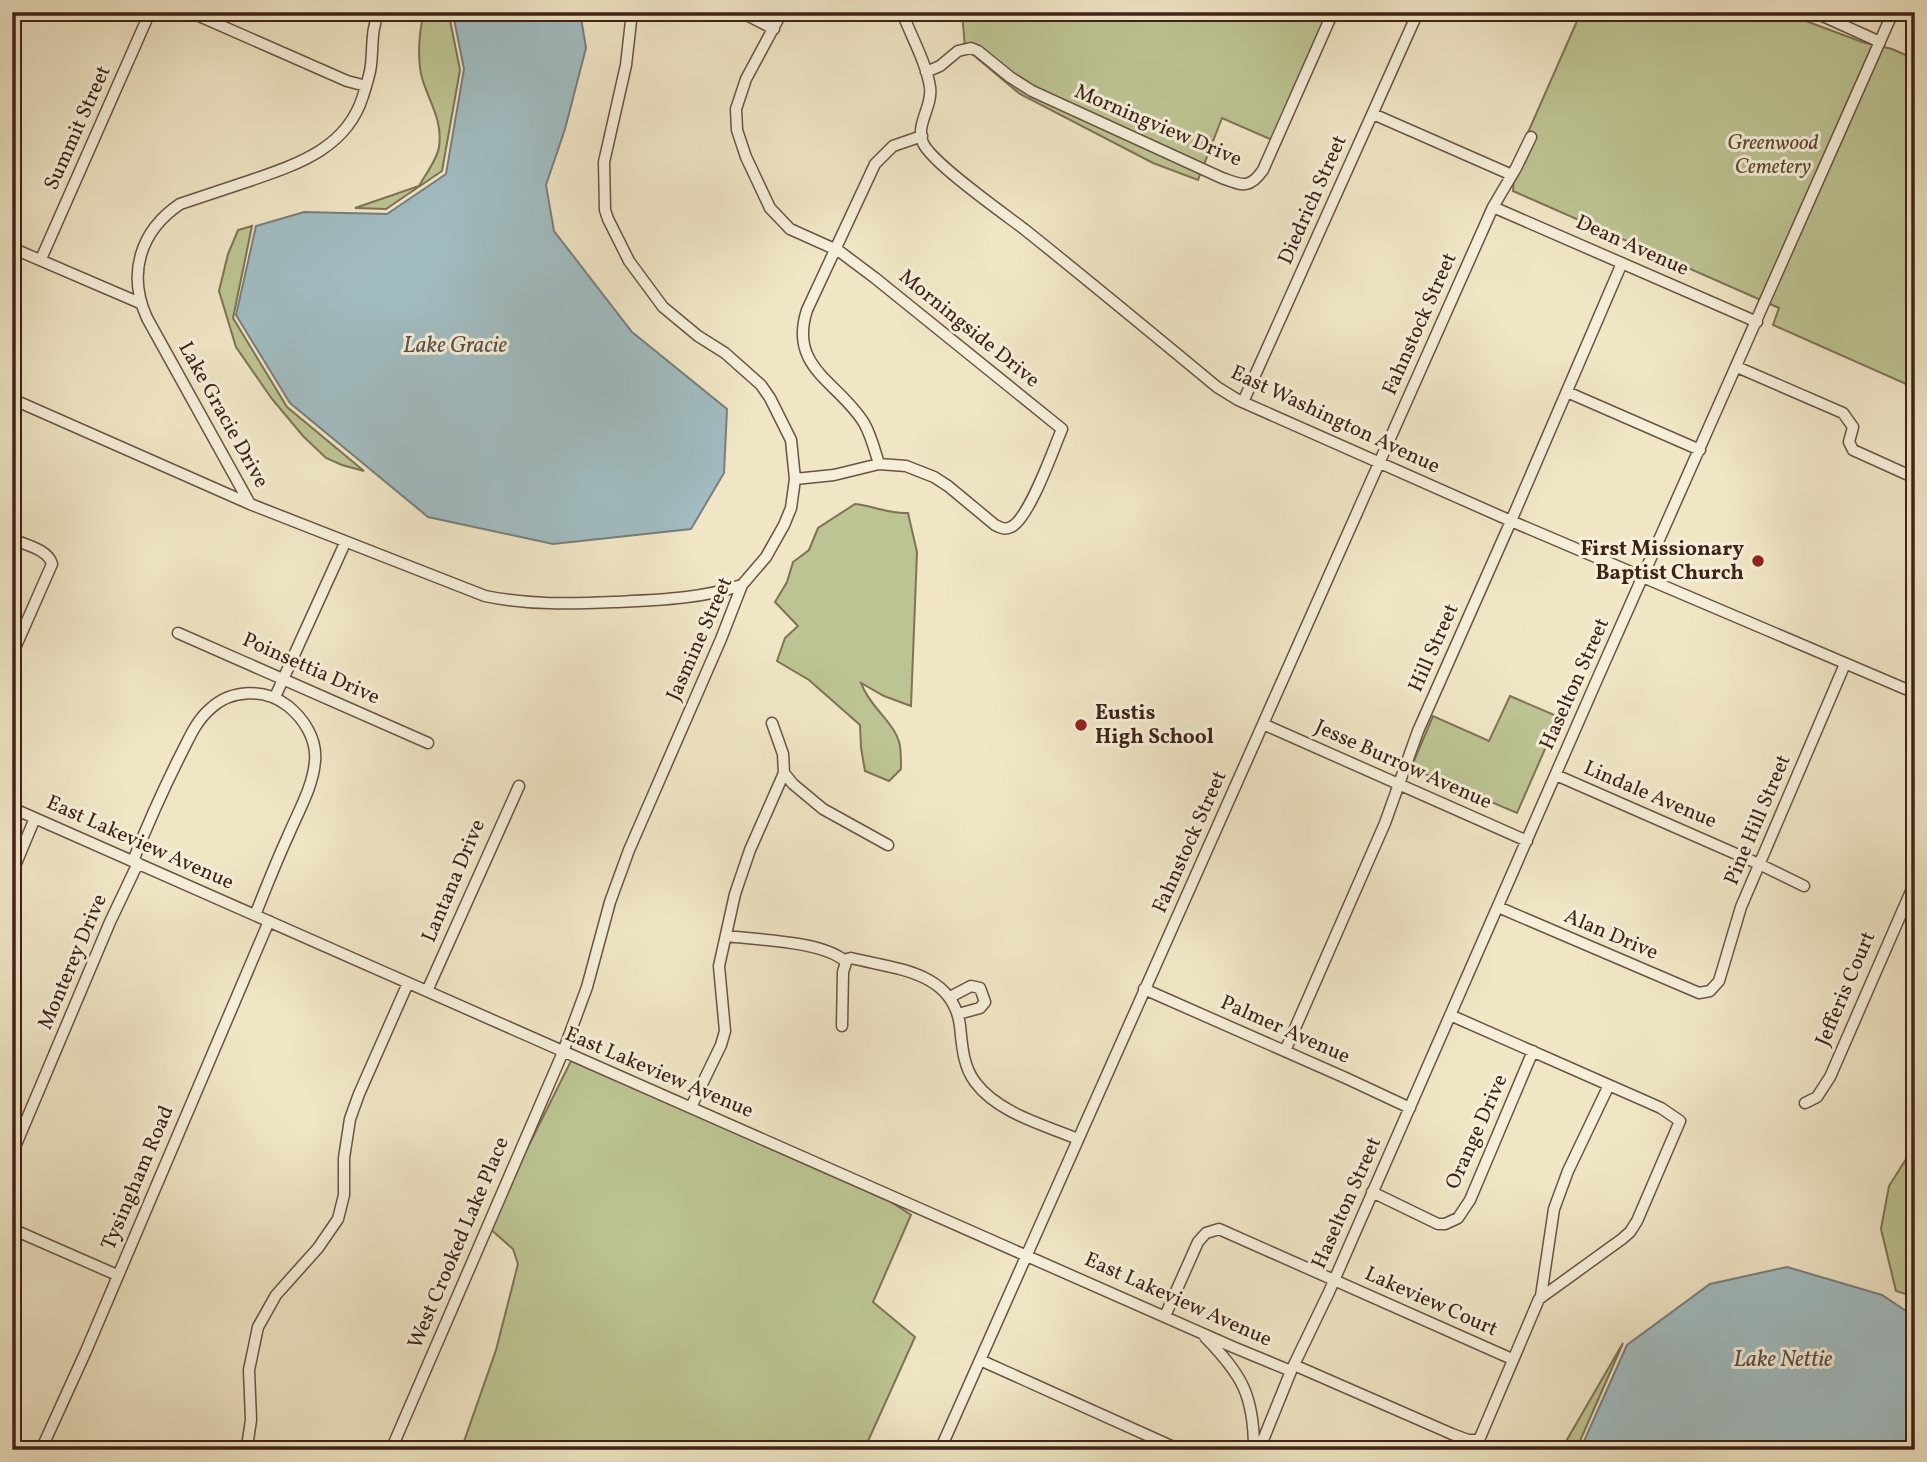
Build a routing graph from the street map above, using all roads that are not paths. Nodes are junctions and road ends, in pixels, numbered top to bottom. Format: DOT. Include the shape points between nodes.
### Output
graph roads {
  1 [pos="150,12"];
  2 [pos="190,12"];
  3 [pos="379,12"];
  4 [pos="632,12"];
  5 [pos="741,12"];
  6 [pos="782,12"];
  7 [pos="902,12"];
  8 [pos="1333,12"];
  9 [pos="1418,12"];
  10 [pos="1814,12"];
  11 [pos="1893,12"];
  12 [pos="774,29"];
  13 [pos="1880,42"];
  14 [pos="926,72"];
  15 [pos="366,86"];
  16 [pos="1373,114"];
  17 [pos="922,136"];
  18 [pos="1531,138"];
  19 [pos="1512,175"];
  20 [pos="1493,207"];
  21 [pos="12,248"];
  22 [pos="836,249"];
  23 [pos="41,259"];
  24 [pos="1622,263"];
  25 [pos="140,303"];
  26 [pos="1757,322"];
  27 [pos="1737,367"];
  28 [pos="1567,392"];
  29 [pos="12,399"];
  30 [pos="1243,402"];
  31 [pos="1700,450"];
  32 [pos="1380,463"];
  33 [pos="879,464"];
  34 [pos="1915,478"];
  35 [pos="795,480"];
  36 [pos="250,504"];
  37 [pos="1511,522"];
  38 [pos="12,539"];
  39 [pos="345,543"];
  40 [pos="1643,578"];
  41 [pos="742,585"];
  42 [pos="178,633"];
  43 [pos="14,648"];
  44 [pos="1845,664"];
  45 [pos="285,679"];
  46 [pos="1915,693"];
  47 [pos="275,697"];
  48 [pos="772,723"];
  49 [pos="1264,724"];
  50 [pos="428,743"];
  51 [pos="784,773"];
  52 [pos="1556,775"];
  53 [pos="1400,783"];
  54 [pos="519,786"];
  55 [pos="12,808"];
  56 [pos="34,818"];
  57 [pos="1527,841"];
  58 [pos="888,845"];
  59 [pos="135,862"];
  60 [pos="1759,864"];
  61 [pos="12,873"];
  62 [pos="1915,882"];
  63 [pos="1804,886"];
  64 [pos="1497,907"];
  65 [pos="255,915"];
  66 [pos="269,921"];
  67 [pos="727,936"];
  68 [pos="845,961"];
  69 [pos="408,983"];
  70 [pos="1144,989"];
  71 [pos="427,991"];
  72 [pos="1710,991"];
  73 [pos="950,997"];
  74 [pos="958,1014"];
  75 [pos="1450,1015"];
  76 [pos="842,1026"];
  77 [pos="1285,1051"];
  78 [pos="1533,1051"];
  79 [pos="563,1052"];
  80 [pos="1609,1085"];
  81 [pos="1805,1102"];
  82 [pos="691,1107"];
  83 [pos="1410,1108"];
  84 [pos="1078,1139"];
  85 [pos="12,1154"];
  86 [pos="1372,1192"];
  87 [pos="12,1229"];
  88 [pos="1026,1254"];
  89 [pos="117,1275"];
  90 [pos="1334,1281"];
  91 [pos="1541,1296"];
  92 [pos="1165,1316"];
  93 [pos="1200,1332"];
  94 [pos="1512,1359"];
  95 [pos="980,1360"];
  96 [pos="1292,1368"];
  97 [pos="248,1440"];
  98 [pos="41,1450"];
  99 [pos="391,1450"];
  100 [pos="940,1450"];
  101 [pos="1180,1450"];
  102 [pos="1256,1450"];
  1 -- 23 [label="street, Summit Street"];
  2 -- 15 [label="street"];
  3 -- 15 [label="street, Lake Gracie Drive"];
  4 -- 35 [label="street" via="626,65 604,162 608,219 629,261 663,307 761,385 791,440"];
  5 -- 12 [label="street"];
  6 -- 12 [label="street"];
  7 -- 14 [label="street"];
  8 -- 14 [label="street, Morningview Drive" via="1263,170 1256,180 1245,184 1222,178 1055,102 971,48"];
  9 -- 16 [label="street, Diedrich Street"];
  10 -- 13 [label="street"];
  11 -- 13 [label="street, Haselton Street"];
  12 -- 22 [label="street" via="739,97 737,130 762,194 777,218 798,234"];
  13 -- 26 [label="street, Haselton Street"];
  14 -- 17 [label="street" via="930,97 920,126"];
  15 -- 25 [label="street, Lake Gracie Drive" via="350,123 321,152 171,210 152,231 139,262 136,286"];
  16 -- 19 [label="street"];
  16 -- 30 [label="street, Diedrich Street"];
  17 -- 22 [label="street" via="893,146 875,164"];
  17 -- 30 [label="street, East Washington Avenue" via="927,148 957,177 1217,387"];
  18 -- 19 [label="street, Fahnstock Street"];
  19 -- 20 [label="street, Fahnstock Street"];
  20 -- 24 [label="street, Dean Avenue"];
  20 -- 32 [label="street, Fahnstock Street"];
  21 -- 23 [label="street"];
  22 -- 33 [label="street" via="807,310 802,345 814,366 864,423"];
  22 -- 33 [label="street, Morningside Drive" via="1062,429 1027,509 1007,528 995,525 934,477 906,466"];
  23 -- 25 [label="street"];
  24 -- 26 [label="street, Dean Avenue"];
  24 -- 28 [label="street, Hill Street"];
  25 -- 36 [label="street, Lake Gracie Drive"];
  26 -- 27 [label="street, Haselton Street"];
  27 -- 31 [label="street, Haselton Street"];
  27 -- 34 [label="street" via="1843,413 1853,427 1849,442 1853,450"];
  28 -- 31 [label="street"];
  28 -- 37 [label="street, Hill Street"];
  29 -- 36 [label="street"];
  30 -- 32 [label="street, East Washington Avenue"];
  31 -- 40 [label="street, Haselton Street"];
  32 -- 37 [label="street, East Washington Avenue"];
  32 -- 49 [label="street, Fahnstock Street"];
  33 -- 35 [label="street"];
  35 -- 41 [label="street, Jasmine Street" via="784,526"];
  36 -- 39 [label="street, Lake Gracie Drive"];
  37 -- 40 [label="street, East Washington Avenue"];
  37 -- 53 [label="street, Hill Street" via="1418,731"];
  38 -- 43 [label="street" via="46,554 52,567"];
  39 -- 41 [label="street, Lake Gracie Drive" via="504,600 686,599"];
  39 -- 45 [label="street"];
  40 -- 44 [label="street, East Washington Avenue"];
  40 -- 52 [label="street, Haselton Street"];
  41 -- 79 [label="street, Jasmine Street" via="629,850"];
  42 -- 45 [label="street, Poinsettia Drive"];
  44 -- 46 [label="street, East Washington Avenue"];
  44 -- 60 [label="street, Pine Hill Street"];
  45 -- 47 [label="street"];
  45 -- 50 [label="street, Poinsettia Drive"];
  47 -- 59 [label="street, Monterey Drive" via="254,693 230,697 200,719"];
  47 -- 65 [label="street" via="307,728 315,761 308,791"];
  48 -- 51 [label="street"];
  49 -- 53 [label="street, Jesse Burrow Avenue"];
  49 -- 70 [label="street, Fahnstock Street"];
  51 -- 58 [label="street" via="823,809"];
  51 -- 67 [label="street" via="750,850"];
  52 -- 57 [label="street, Haselton Street"];
  52 -- 60 [label="street, Lindale Avenue"];
  53 -- 57 [label="street, Jesse Burrow Avenue"];
  53 -- 77 [label="street, Hill Street"];
  54 -- 71 [label="street, Lantana Drive"];
  55 -- 56 [label="street, East Lakeview Avenue"];
  56 -- 59 [label="street, East Lakeview Avenue"];
  56 -- 61 [label="street"];
  57 -- 64 [label="street, Haselton Street"];
  59 -- 65 [label="street, East Lakeview Avenue"];
  59 -- 85 [label="street, Monterey Drive"];
  60 -- 63 [label="street, Lindale Avenue"];
  60 -- 72 [label="street, Pine Hill Street" via="1718,981"];
  62 -- 81 [label="street, Jefferis Court" via="1830,1077 1817,1097"];
  64 -- 72 [label="street, Alan Drive" via="1641,970 1699,992"];
  64 -- 75 [label="street, Haselton Street"];
  65 -- 66 [label="street, East Lakeview Avenue"];
  66 -- 69 [label="street, East Lakeview Avenue"];
  66 -- 89 [label="street, Tysingham Road"];
  67 -- 68 [label="street" via="831,951"];
  67 -- 82 [label="street" via="719,966 725,1031"];
  68 -- 73 [label="street" via="851,957 917,974"];
  68 -- 76 [label="street"];
  69 -- 71 [label="street, East Lakeview Avenue"];
  69 -- 97 [label="street" via="350,1119 338,1219 276,1295 258,1326 249,1370"];
  70 -- 77 [label="street, Palmer Avenue"];
  70 -- 84 [label="street, Fahnstock Street"];
  71 -- 79 [label="street, East Lakeview Avenue"];
  73 -- 74 [label="street"];
  73 -- 74 [label="street" via="971,986 984,993 980,1008"];
  74 -- 84 [label="street" via="966,1064 984,1093 1008,1109"];
  75 -- 78 [label="street"];
  75 -- 83 [label="street, Haselton Street"];
  77 -- 83 [label="street, Palmer Avenue"];
  78 -- 80 [label="street"];
  78 -- 86 [label="street, Orange Drive" via="1470,1200 1458,1218 1438,1223"];
  79 -- 82 [label="street, East Lakeview Avenue"];
  79 -- 99 [label="street, West Crooked Lake Place"];
  80 -- 91 [label="street" via="1554,1209"];
  80 -- 91 [label="street" via="1680,1121 1630,1232"];
  82 -- 88 [label="street, East Lakeview Avenue"];
  83 -- 86 [label="street, Haselton Street"];
  84 -- 88 [label="street, Fahnstock Street"];
  86 -- 90 [label="street, Haselton Street"];
  87 -- 89 [label="street"];
  88 -- 92 [label="street, East Lakeview Avenue"];
  88 -- 95 [label="street, Fahnstock Street"];
  89 -- 98 [label="street, Tysingham Road"];
  90 -- 92 [label="street, Lakeview Court" via="1224,1230 1212,1230 1198,1242"];
  90 -- 94 [label="street, Lakeview Court"];
  90 -- 96 [label="street, Haselton Street"];
  91 -- 94 [label="street"];
  92 -- 93 [label="street, East Lakeview Avenue"];
  93 -- 96 [label="street, East Lakeview Avenue"];
  93 -- 102 [label="street" via="1229,1362 1243,1385"];
  94 -- 96 [label="street, East Lakeview Avenue" via="1479,1440 1452,1434"];
  95 -- 100 [label="street, Fahnstock Street"];
  95 -- 101 [label="street"];
  96 -- 102 [label="street, Haselton Street"];
}
